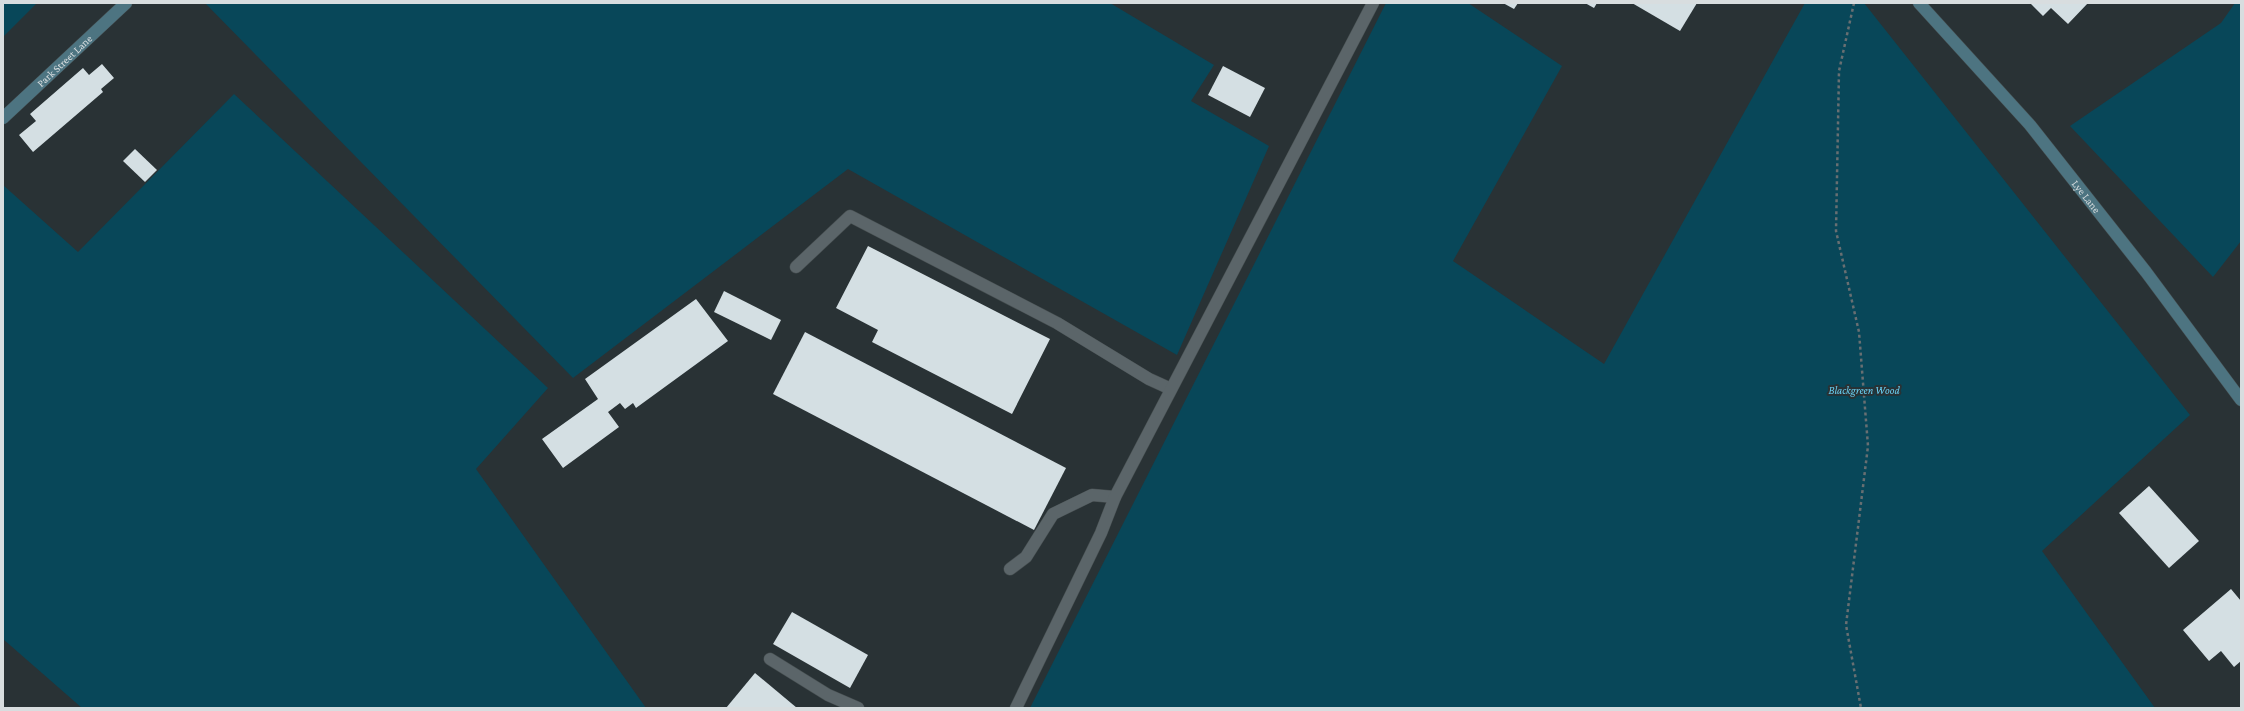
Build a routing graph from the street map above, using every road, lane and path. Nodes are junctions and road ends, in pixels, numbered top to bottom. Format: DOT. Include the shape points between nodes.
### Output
graph roads {
  1 [pos="126,3"];
  2 [pos="1373,3"];
  3 [pos="1854,3"];
  4 [pos="1919,3"];
  5 [pos="3,118"];
  6 [pos="796,267"];
  7 [pos="1172,389"];
  8 [pos="2241,400"];
  9 [pos="1115,497"];
  10 [pos="1010,569"];
  11 [pos="770,659"];
  12 [pos="858,708"];
  13 [pos="1016,708"];
  14 [pos="1861,708"];
  1 -- 5 [label="street, Park Street Lane"];
  2 -- 7 [label="lane"];
  3 -- 14 [label="path" via="1839,71 1836,231 1859,332 1868,446 1846,625"];
  4 -- 8 [label="street, Lye Lane" via="2030,125 2146,272"];
  6 -- 7 [label="lane" via="850,216 1056,323 1149,379"];
  7 -- 9 [label="lane"];
  9 -- 10 [label="lane" via="1092,495 1053,514 1026,557"];
  9 -- 13 [label="lane" via="1101,533"];
  11 -- 12 [label="lane" via="828,695"];
}
